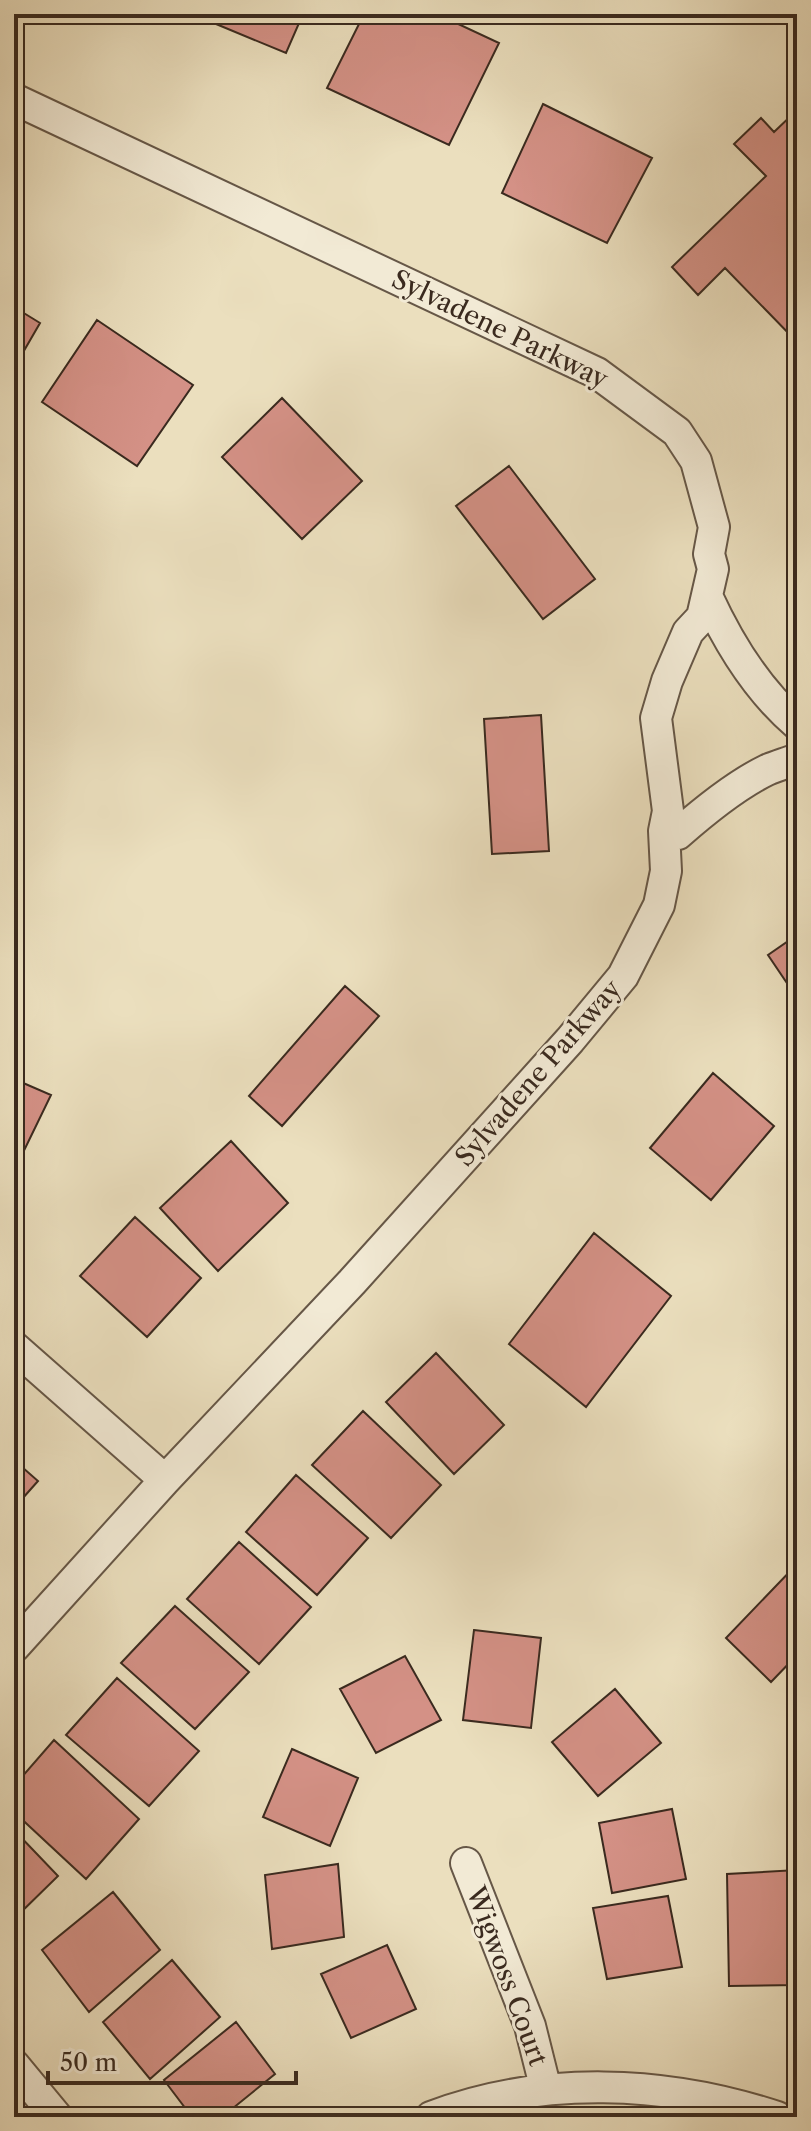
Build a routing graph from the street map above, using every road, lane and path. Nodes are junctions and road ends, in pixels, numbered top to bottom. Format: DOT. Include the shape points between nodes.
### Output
graph roads {
  1 [pos="14,99"];
  2 [pos="707,596"];
  3 [pos="797,724"];
  4 [pos="797,759"];
  5 [pos="664,831"];
  6 [pos="14,1347"];
  7 [pos="165,1480"];
  8 [pos="14,1647"];
  9 [pos="466,1863"];
  10 [pos="14,2065"];
  11 [pos="546,2090"];
  12 [pos="57,2117"];
  13 [pos="431,2117"];
  14 [pos="777,2117"];
  1 -- 2 [label="street, Sylvadene Parkway" via="597,373 628,394 677,432 696,461 714,527"];
  2 -- 3 [label="street" via="721,628 765,695"];
  2 -- 5 [label="street, Sylvadene Parkway" via="702,617 688,632 667,681 656,718 668,811"];
  4 -- 5 [label="street" via="754,778 678,834"];
  5 -- 7 [label="street, Sylvadene Parkway" via="666,871 659,905 623,976 352,1282"];
  6 -- 7 [label="street"];
  7 -- 8 [label="street, Sylvadene Parkway"];
  9 -- 11 [label="street, Wigwoss Court" via="530,2026"];
  10 -- 12 [label="street"];
  11 -- 13 [label="street"];
  11 -- 14 [label="street" via="604,2086 663,2091"];
}
